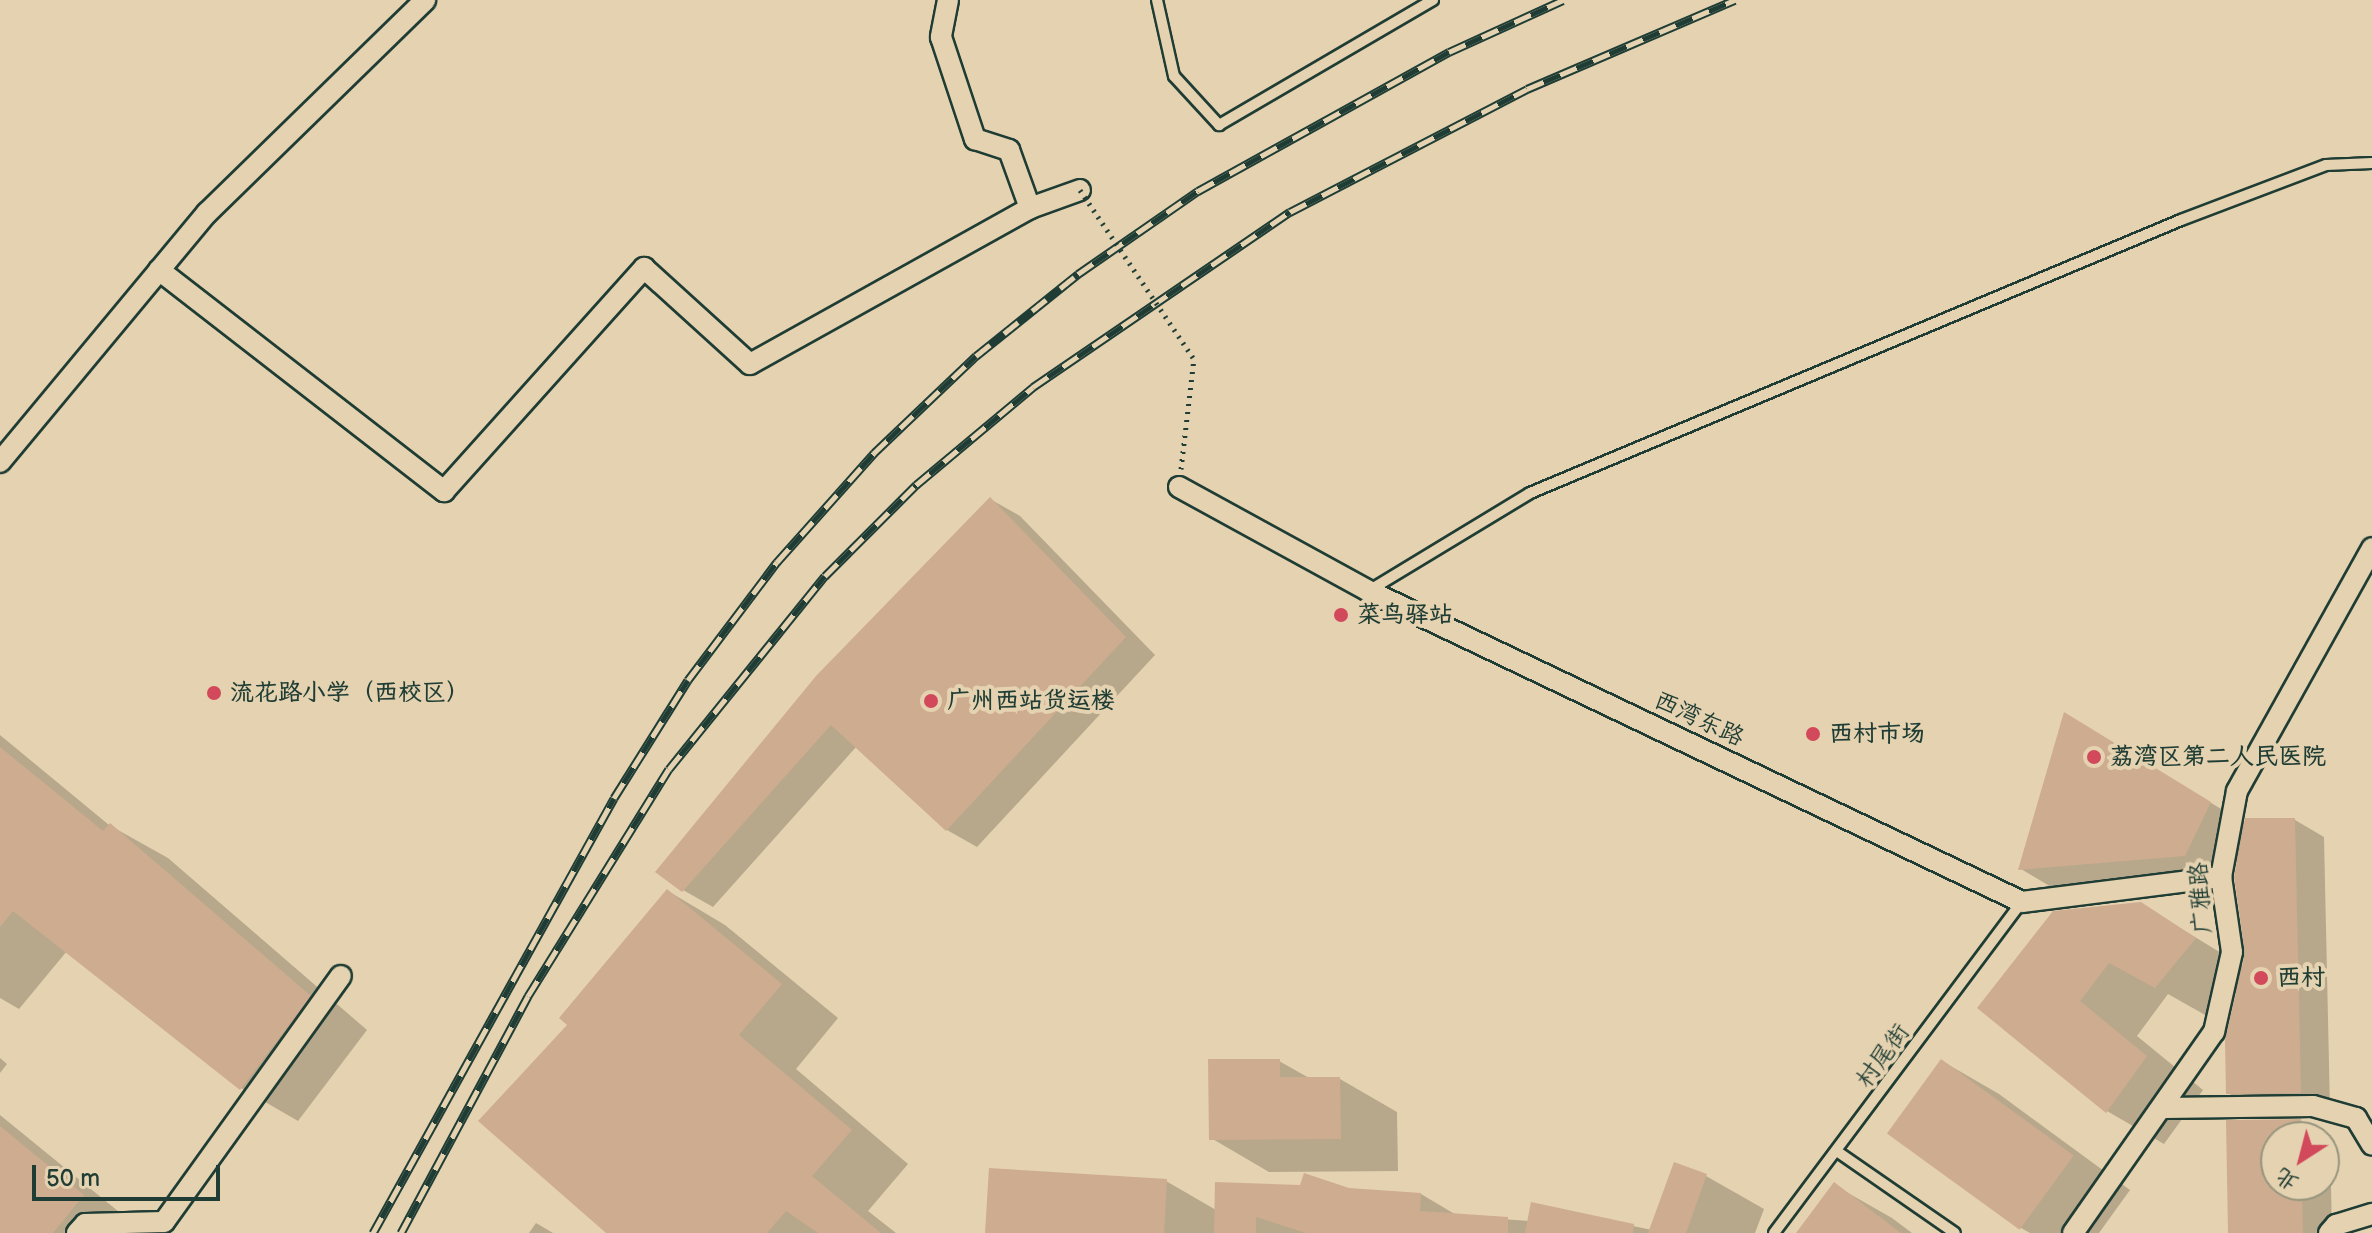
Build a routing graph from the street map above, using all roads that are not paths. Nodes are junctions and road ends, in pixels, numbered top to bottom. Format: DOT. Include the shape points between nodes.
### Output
graph roads {
  1 [pos="425,0"];
  2 [pos="948,0"];
  3 [pos="1157,0"];
  4 [pos="1433,0"];
  5 [pos="2372,163"];
  6 [pos="1080,190"];
  7 [pos="1030,208"];
  8 [pos="159,270"];
  9 [pos="0,462"];
  10 [pos="1179,487"];
  11 [pos="2372,548"];
  12 [pos="1369,591"];
  13 [pos="2221,877"];
  14 [pos="2022,902"];
  15 [pos="341,976"];
  16 [pos="2165,1108"];
  17 [pos="2372,1145"];
  18 [pos="1838,1152"];
  19 [pos="2372,1214"];
  20 [pos="77,1233"];
  21 [pos="1774,1233"];
  22 [pos="1955,1233"];
  23 [pos="2073,1233"];
  24 [pos="2329,1233"];
  1 -- 8 [label="street" via="207,213"];
  2 -- 7 [label="street" via="941,37 975,139 1009,150"];
  3 -- 4 [label="lane" via="1174,76 1219,125"];
  5 -- 12 [label="lane" via="2326,165 2181,220 1530,493"];
  6 -- 7 [label="street"];
  7 -- 8 [label="street" via="750,364 644,268 444,491"];
  8 -- 9 [label="street"];
  10 -- 12 [label="street, 西湾东路"];
  11 -- 13 [label="street, 广雅路" via="2251,760 2229,818"];
  12 -- 14 [label="street, 西湾东路"];
  13 -- 14 [label="street"];
  13 -- 16 [label="street, 广雅路" via="2232,952 2228,987 2214,1032"];
  14 -- 18 [label="lane, 村尾街"];
  15 -- 20 [label="street" via="164,1222 85,1224"];
  16 -- 17 [label="street" via="2313,1106 2356,1118"];
  16 -- 23 [label="street, 广雅路"];
  18 -- 21 [label="lane, 村尾街"];
  18 -- 22 [label="lane"];
  19 -- 24 [label="street" via="2336,1225"];
}
